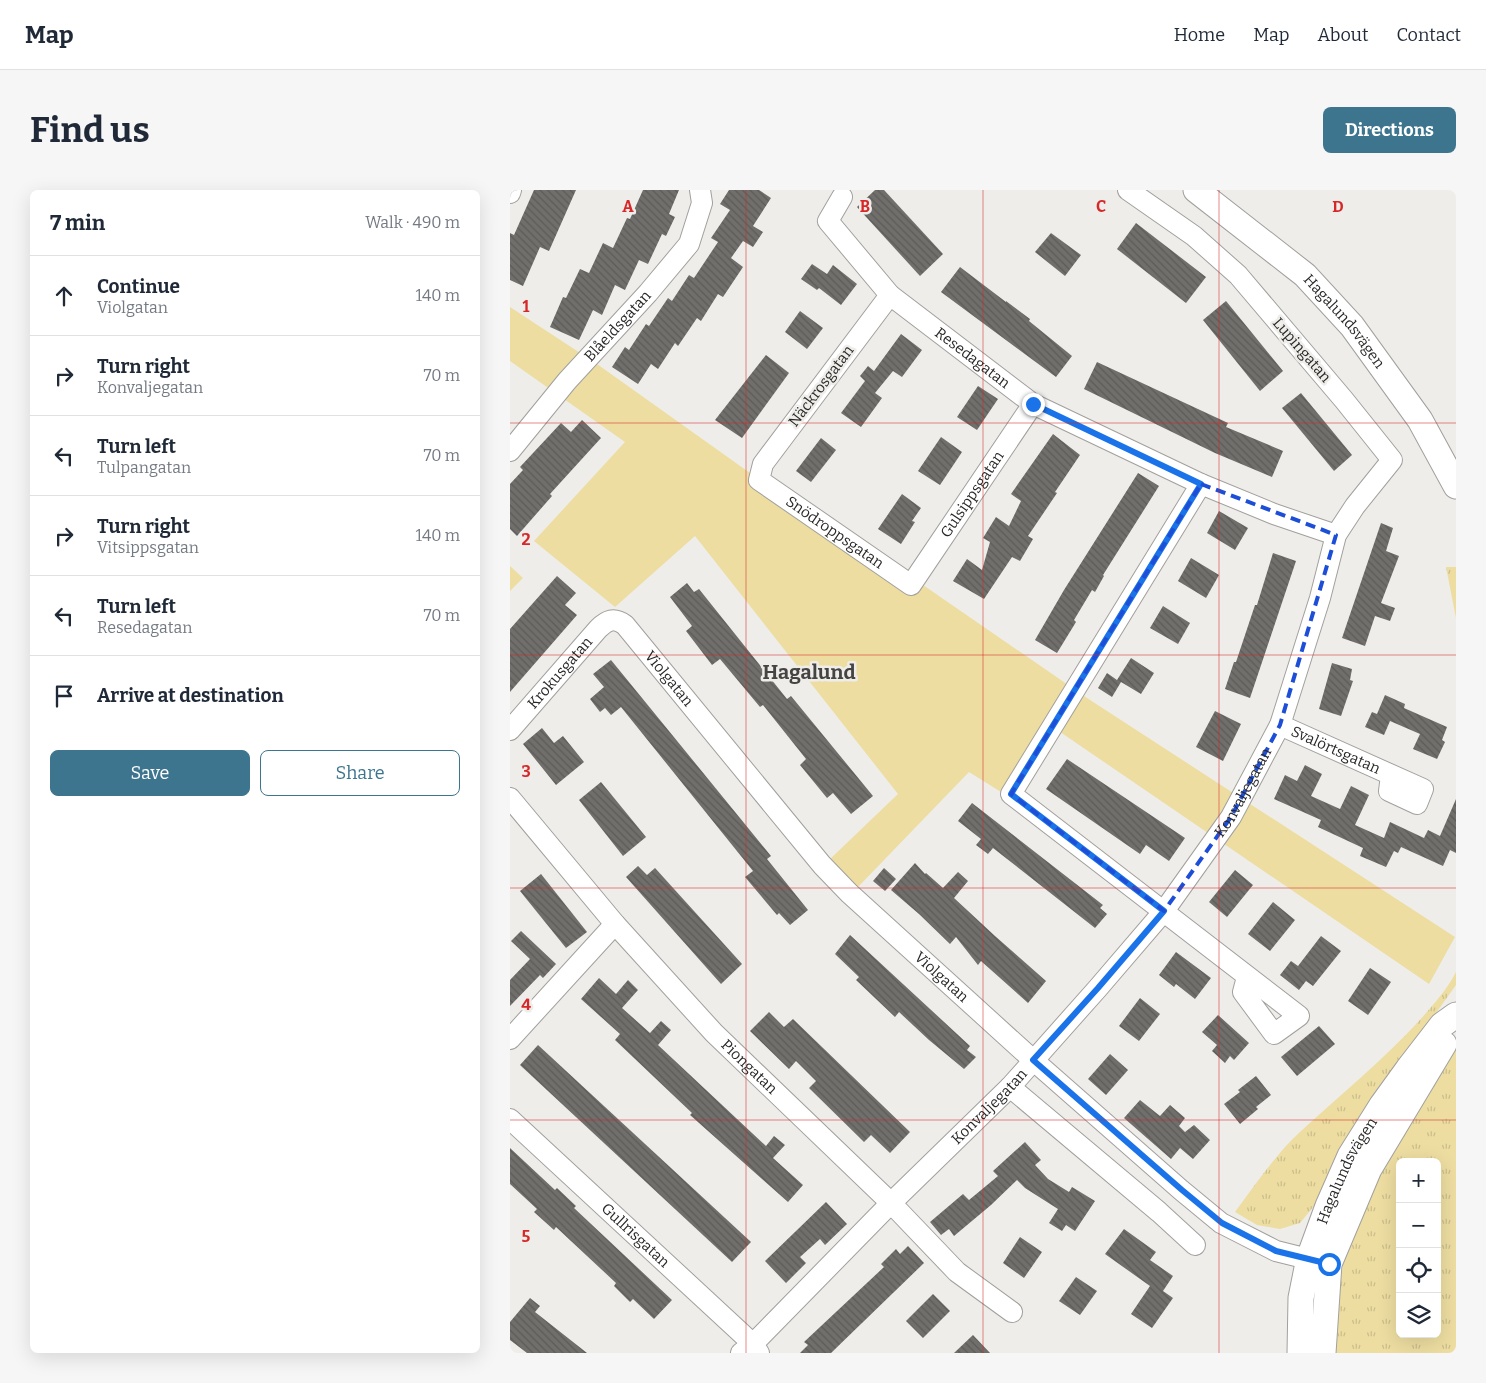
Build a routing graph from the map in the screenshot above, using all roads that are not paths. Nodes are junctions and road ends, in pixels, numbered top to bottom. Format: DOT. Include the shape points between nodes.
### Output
graph roads {
  1 [pos="700,190"];
  2 [pos="1128,190"];
  3 [pos="1196,190"];
  4 [pos="842,197"];
  5 [pos="890,295"];
  6 [pos="1033,404"];
  7 [pos="510,451"];
  8 [pos="759,480"];
  9 [pos="1201,484"];
  10 [pos="1456,486"];
  11 [pos="1336,535"];
  12 [pos="912,585"];
  13 [pos="613,620"];
  14 [pos="1280,726"];
  15 [pos="510,730"];
  16 [pos="1392,776"];
  17 [pos="510,798"];
  18 [pos="1164,911"];
  19 [pos="615,924"];
  20 [pos="1247,977"];
  21 [pos="1456,1016"];
  22 [pos="510,1039"];
  23 [pos="1033,1060"];
  24 [pos="1010,1087"];
  25 [pos="510,1119"];
  26 [pos="891,1203"];
  27 [pos="1195,1245"];
  28 [pos="1319,1261"];
  29 [pos="1012,1312"];
  30 [pos="751,1350"];
  31 [pos="1300,1353"];
  32 [pos="1323,1353"];
  1 -- 7 [label="street, Blåeldsgatan" via="702,203 689,244 567,381"];
  2 -- 11 [label="street, Lupingatan" via="1194,236 1238,275 1392,460"];
  3 -- 10 [label="street, Hagalundsvägen" via="1305,275 1352,326 1420,420"];
  4 -- 5 [label="street, Resedagatan" via="828,222"];
  5 -- 6 [label="street, Resedagatan"];
  5 -- 8 [label="street, Näckrosgatan" via="763,464"];
  6 -- 9 [label="street, Resedagatan"];
  6 -- 12 [label="street, Gulsippsgatan"];
  8 -- 12 [label="street, Snödroppsgatan"];
  9 -- 11 [label="street, Resedagatan"];
  9 -- 18 [label="street" via="1011,794"];
  11 -- 14 [label="street, Konvaljegatan"];
  13 -- 15 [label="street, Krokusgatan" via="598,629"];
  13 -- 23 [label="street, Violgatan" via="625,625 822,865"];
  14 -- 16 [label="street, Svalörtsgatan"];
  14 -- 18 [label="street, Konvaljegatan" via="1231,817"];
  17 -- 19 [label="street, Piongatan"];
  18 -- 20 [label="street"];
  18 -- 23 [label="street, Konvaljegatan"];
  19 -- 22 [label="street"];
  19 -- 26 [label="street, Piongatan" via="714,1033"];
  21 -- 28 [label="street, Hagalundsvägen" via="1442,1024 1382,1105 1350,1156 1328,1206"];
  23 -- 24 [label="street, Konvaljegatan"];
  23 -- 28 [label="street, Violgatan" via="1222,1223 1276,1251"];
  24 -- 26 [label="street, Konvaljegatan"];
  24 -- 27 [label="street"];
  25 -- 30 [label="street, Gullrisgatan"];
  26 -- 29 [label="street, Piongatan" via="957,1272"];
  26 -- 30 [label="street, Konvaljegatan"];
  28 -- 31 [label="street, Hagalundsvägen" via="1301,1298"];
  28 -- 32 [label="street, Hagalundsvägen"];
}
